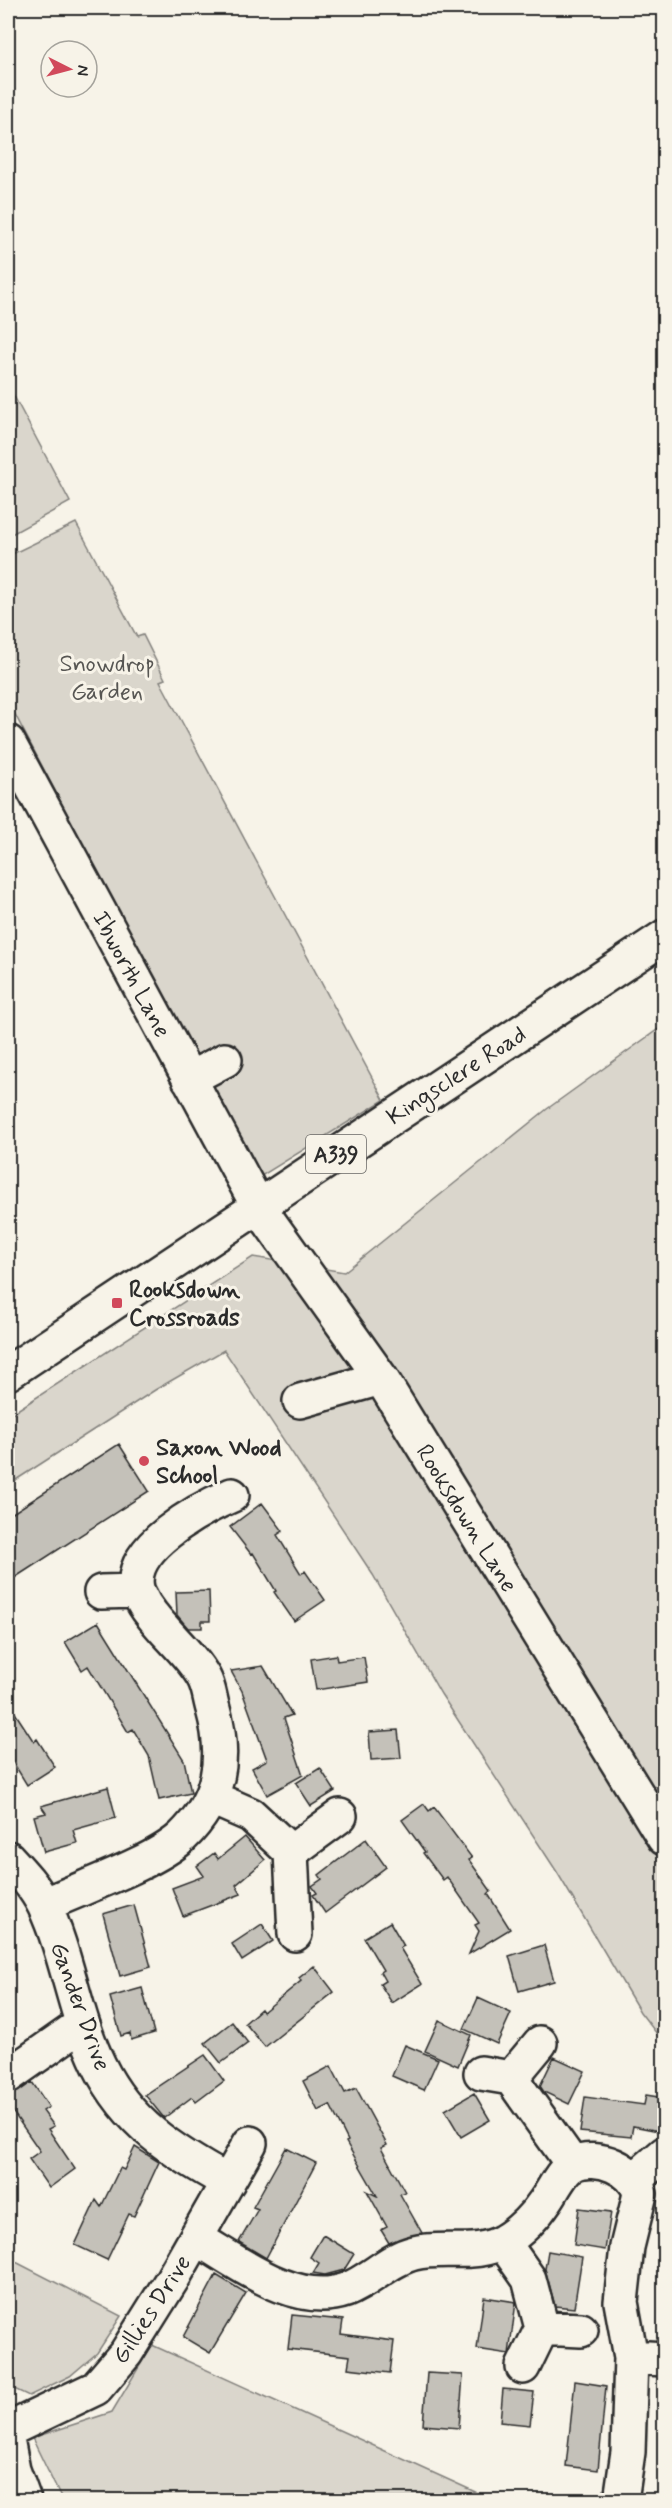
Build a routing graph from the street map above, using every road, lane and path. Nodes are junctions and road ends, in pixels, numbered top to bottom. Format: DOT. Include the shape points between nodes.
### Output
graph roads {
  1 [pos="8,742"];
  2 [pos="664,937"];
  3 [pos="225,1059"];
  4 [pos="189,1079"];
  5 [pos="258,1206"];
  6 [pos="8,1373"];
  7 [pos="381,1378"];
  8 [pos="300,1401"];
  9 [pos="211,1498"];
  10 [pos="137,1591"];
  11 [pos="100,1592"];
  12 [pos="212,1798"];
  13 [pos="340,1816"];
  14 [pos="664,1838"];
  15 [pos="291,1852"];
  16 [pos="8,1858"];
  17 [pos="44,1905"];
  18 [pos="295,1934"];
  19 [pos="82,2024"];
  20 [pos="540,2043"];
  21 [pos="8,2076"];
  22 [pos="250,2143"];
  23 [pos="664,2154"];
  24 [pos="573,2165"];
  25 [pos="634,2180"];
  26 [pos="228,2182"];
  27 [pos="196,2238"];
  28 [pos="503,2242"];
  29 [pos="542,2328"];
  30 [pos="581,2330"];
  31 [pos="631,2357"];
  32 [pos="664,2359"];
  33 [pos="524,2367"];
  34 [pos="8,2430"];
  35 [pos="8,2444"];
  36 [pos="24,2500"];
  37 [pos="621,2500"];
  1 -- 4 [label="main road, Ibworth Lane"];
  2 -- 5 [label="main road, Kingsclere Road / A339"];
  3 -- 4 [label="main road"];
  4 -- 5 [label="main road, Ibworth Lane"];
  5 -- 6 [label="main road, Kingsclere Road / A339"];
  5 -- 7 [label="main road, Rooksdown Lane"];
  7 -- 8 [label="main road"];
  7 -- 14 [label="main road, Rooksdown Lane"];
  9 -- 10 [label="main road" via="156,1544 139,1567"];
  10 -- 11 [label="main road"];
  10 -- 12 [label="main road" via="204,1678 220,1736 220,1768"];
  12 -- 15 [label="main road" via="251,1815"];
  12 -- 17 [label="main road" via="181,1838 150,1858"];
  13 -- 15 [label="main road"];
  15 -- 18 [label="main road"];
  16 -- 17 [label="main road, Gander Drive"];
  17 -- 19 [label="main road, Gander Drive"];
  19 -- 21 [label="main road"];
  19 -- 26 [label="main road, Gander Drive" via="99,2066 153,2136"];
  20 -- 24 [label="main road" via="496,2076"];
  22 -- 26 [label="main road, Gillies Drive"];
  23 -- 25 [label="main road"];
  24 -- 25 [label="main road" via="590,2160 625,2170"];
  24 -- 28 [label="main road" via="545,2202"];
  25 -- 31 [label="main road" via="640,2194 627,2247 621,2302"];
  26 -- 27 [label="main road, Gillies Drive"];
  27 -- 28 [label="main road" via="280,2284 303,2293 327,2294 346,2289 413,2253"];
  27 -- 34 [label="main road, Gillies Drive" via="126,2353 96,2388"];
  28 -- 29 [label="main road" via="529,2279"];
  29 -- 30 [label="main road"];
  29 -- 33 [label="main road"];
  31 -- 32 [label="main road"];
  31 -- 37 [label="main road" via="628,2452"];
  35 -- 36 [label="main road"];
}
